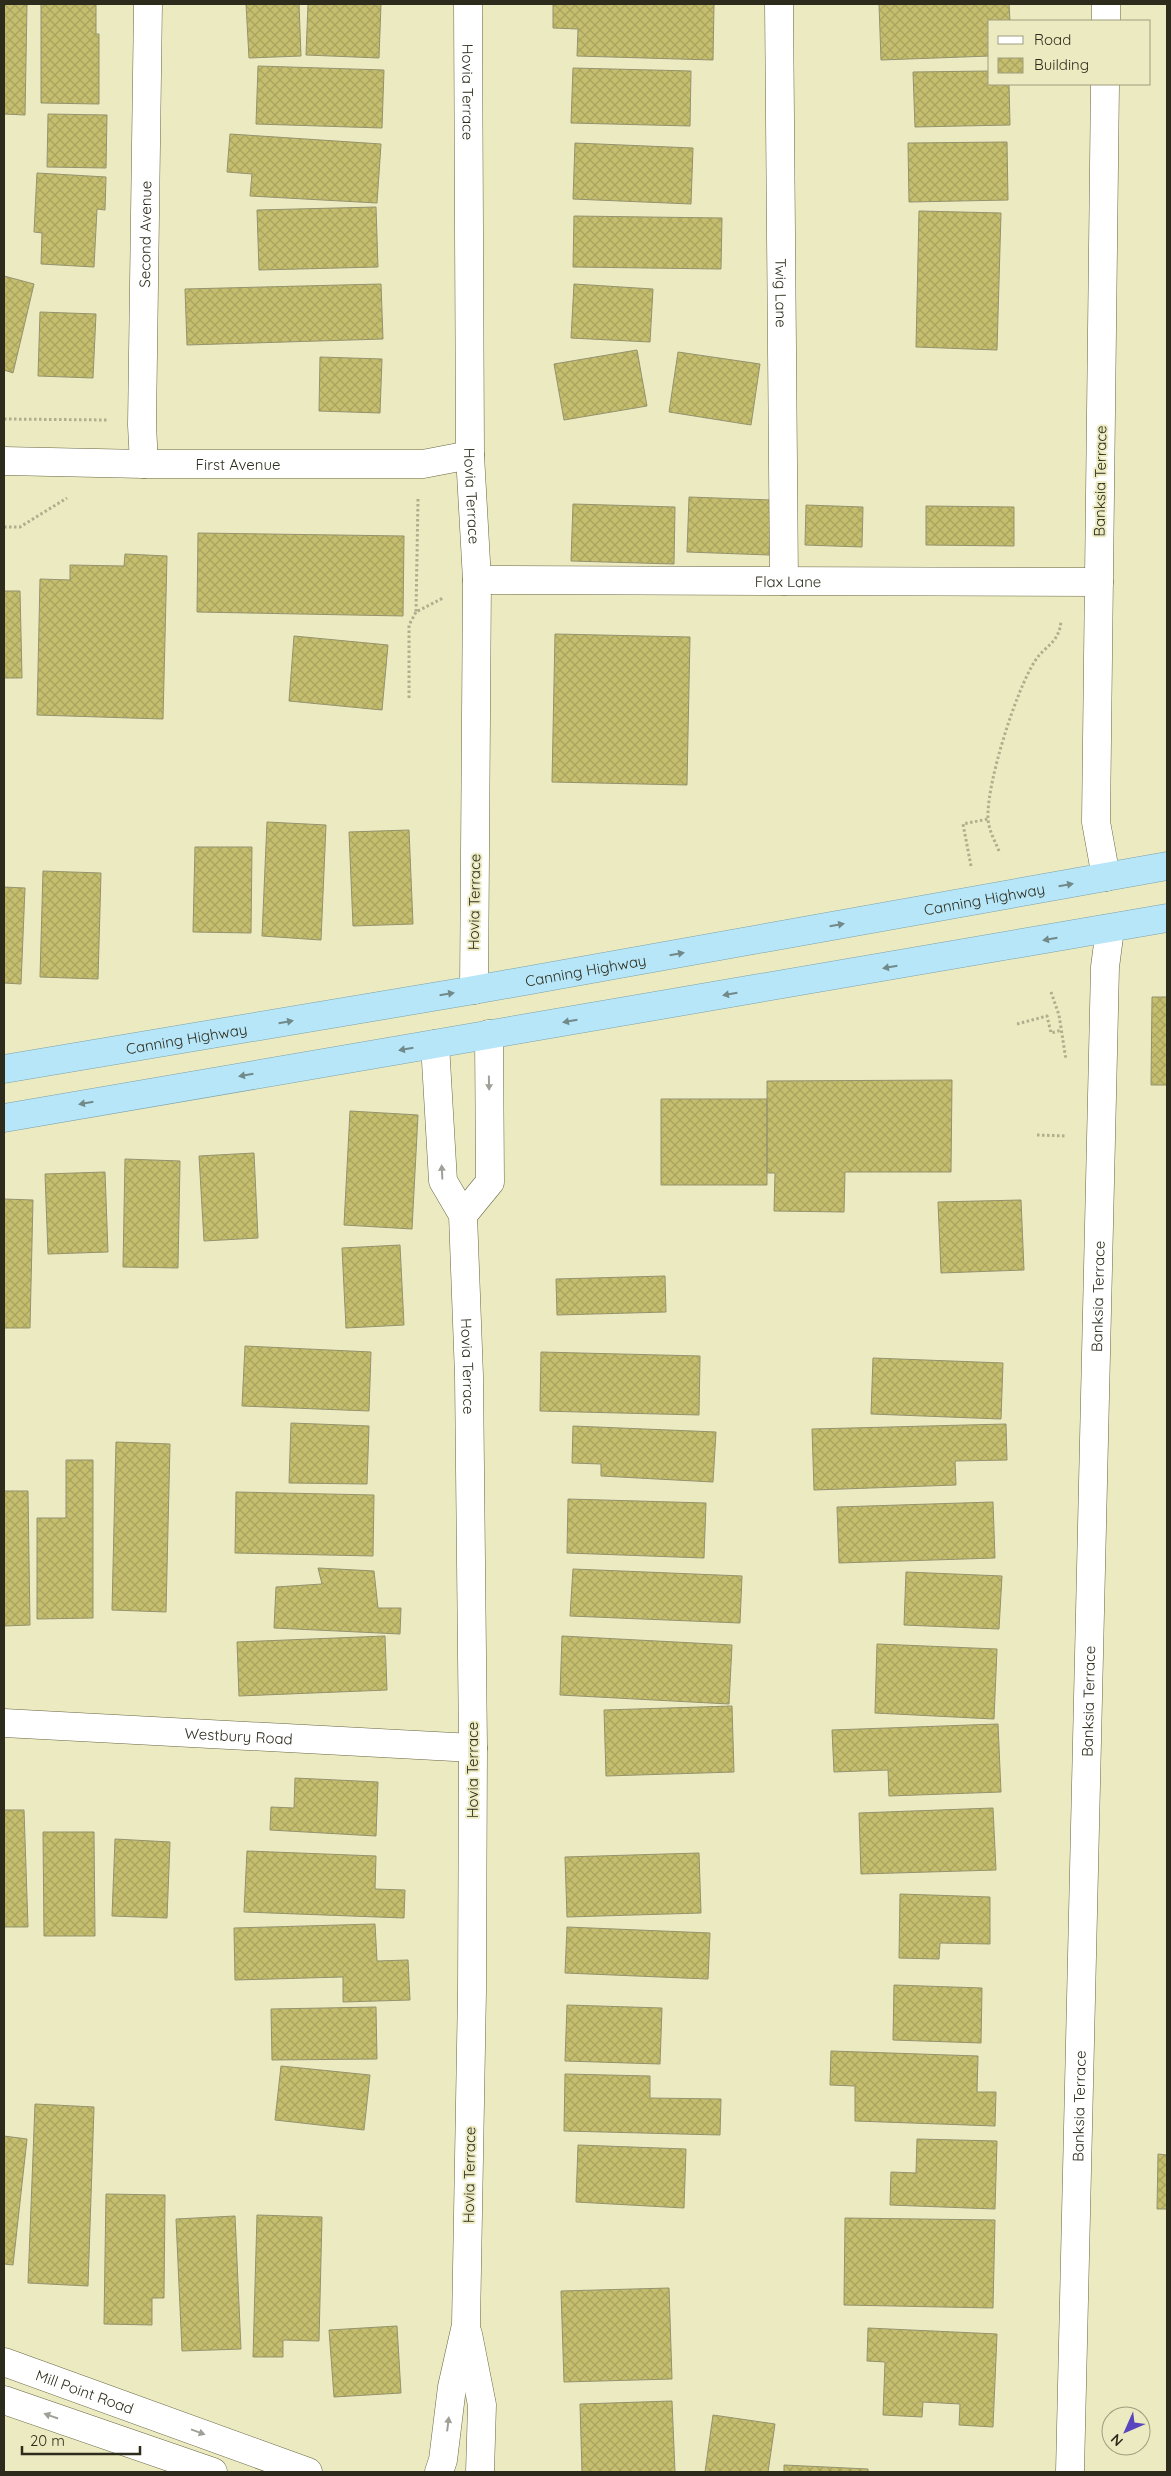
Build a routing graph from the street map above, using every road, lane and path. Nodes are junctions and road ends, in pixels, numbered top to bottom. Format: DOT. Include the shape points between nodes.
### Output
graph roads {
  1 [pos="148,4"];
  2 [pos="468,4"];
  3 [pos="779,4"];
  4 [pos="1106,4"];
  5 [pos="1106,20"];
  6 [pos="1105,85"];
  7 [pos="4,419"];
  8 [pos="115,420"];
  9 [pos="470,455"];
  10 [pos="4,461"];
  11 [pos="144,464"];
  12 [pos="418,493"];
  13 [pos="478,580"];
  14 [pos="784,581"];
  15 [pos="1099,582"];
  16 [pos="416,612"];
  17 [pos="1036,659"];
  18 [pos="409,698"];
  19 [pos="988,819"];
  20 [pos="999,851"];
  21 [pos="971,866"];
  22 [pos="1167,866"];
  23 [pos="1106,878"];
  24 [pos="1167,918"];
  25 [pos="1110,929"];
  26 [pos="474,990"];
  27 [pos="1051,992"];
  28 [pos="1017,1024"];
  29 [pos="1062,1030"];
  30 [pos="488,1034"];
  31 [pos="435,1044"];
  32 [pos="1066,1062"];
  33 [pos="4,1069"];
  34 [pos="4,1118"];
  35 [pos="1066,1127"];
  36 [pos="1037,1135"];
  37 [pos="464,1215"];
  38 [pos="4,1723"];
  39 [pos="472,1748"];
  40 [pos="466,2325"];
  41 [pos="4,2362"];
  42 [pos="4,2400"];
  43 [pos="213,2472"];
  44 [pos="308,2472"];
  45 [pos="439,2472"];
  46 [pos="480,2472"];
  47 [pos="1070,2472"];
  1 -- 11 [label="street, Second Avenue"];
  2 -- 9 [label="street, Hovia Terrace"];
  3 -- 14 [label="street, Twig Lane"];
  4 -- 5 [label="street"];
  6 -- 15 [label="street, Banksia Terrace"];
  7 -- 8 [label="path"];
  9 -- 11 [label="street, First Avenue" via="423,464"];
  9 -- 13 [label="street, Hovia Terrace"];
  10 -- 11 [label="street, First Avenue"];
  12 -- 16 [label="path"];
  13 -- 14 [label="street, Flax Lane"];
  13 -- 16 [label="path"];
  13 -- 26 [label="street, Hovia Terrace"];
  14 -- 15 [label="street, Flax Lane"];
  15 -- 23 [label="street, Banksia Terrace" via="1096,822"];
  16 -- 18 [label="path" via="409,625"];
  17 -- 19 [label="path" via="1006,733 990,797"];
  19 -- 20 [label="path"];
  19 -- 21 [label="path" via="963,824"];
  22 -- 23 [label="highway, Canning Highway"];
  26 -- 23 [label="highway, Canning Highway, one-way"];
  24 -- 25 [label="highway"];
  25 -- 30 [label="highway, one-way"];
  25 -- 47 [label="street, Banksia Terrace" via="1104,976"];
  33 -- 26 [label="highway, Canning Highway, one-way"];
  27 -- 29 [label="path" via="1060,1014"];
  28 -- 29 [label="path" via="1046,1016 1051,1033"];
  29 -- 32 [label="path"];
  30 -- 31 [label="highway"];
  30 -- 37 [label="street, one-way" via="490,1182"];
  31 -- 34 [label="highway, one-way"];
  37 -- 31 [label="street, Hovia Terrace, one-way" via="443,1181"];
  35 -- 36 [label="path" via="1066,1136"];
  37 -- 39 [label="street, Hovia Terrace" via="469,1376"];
  38 -- 39 [label="street, Westbury Road"];
  39 -- 40 [label="street, Hovia Terrace" via="472,1991"];
  45 -- 40 [label="street, Hovia Terrace, one-way" via="452,2387"];
  40 -- 46 [label="street, Hovia Terrace" via="482,2405"];
  41 -- 44 [label="street, Mill Point Road, one-way"];
  43 -- 42 [label="street, one-way"];
}
